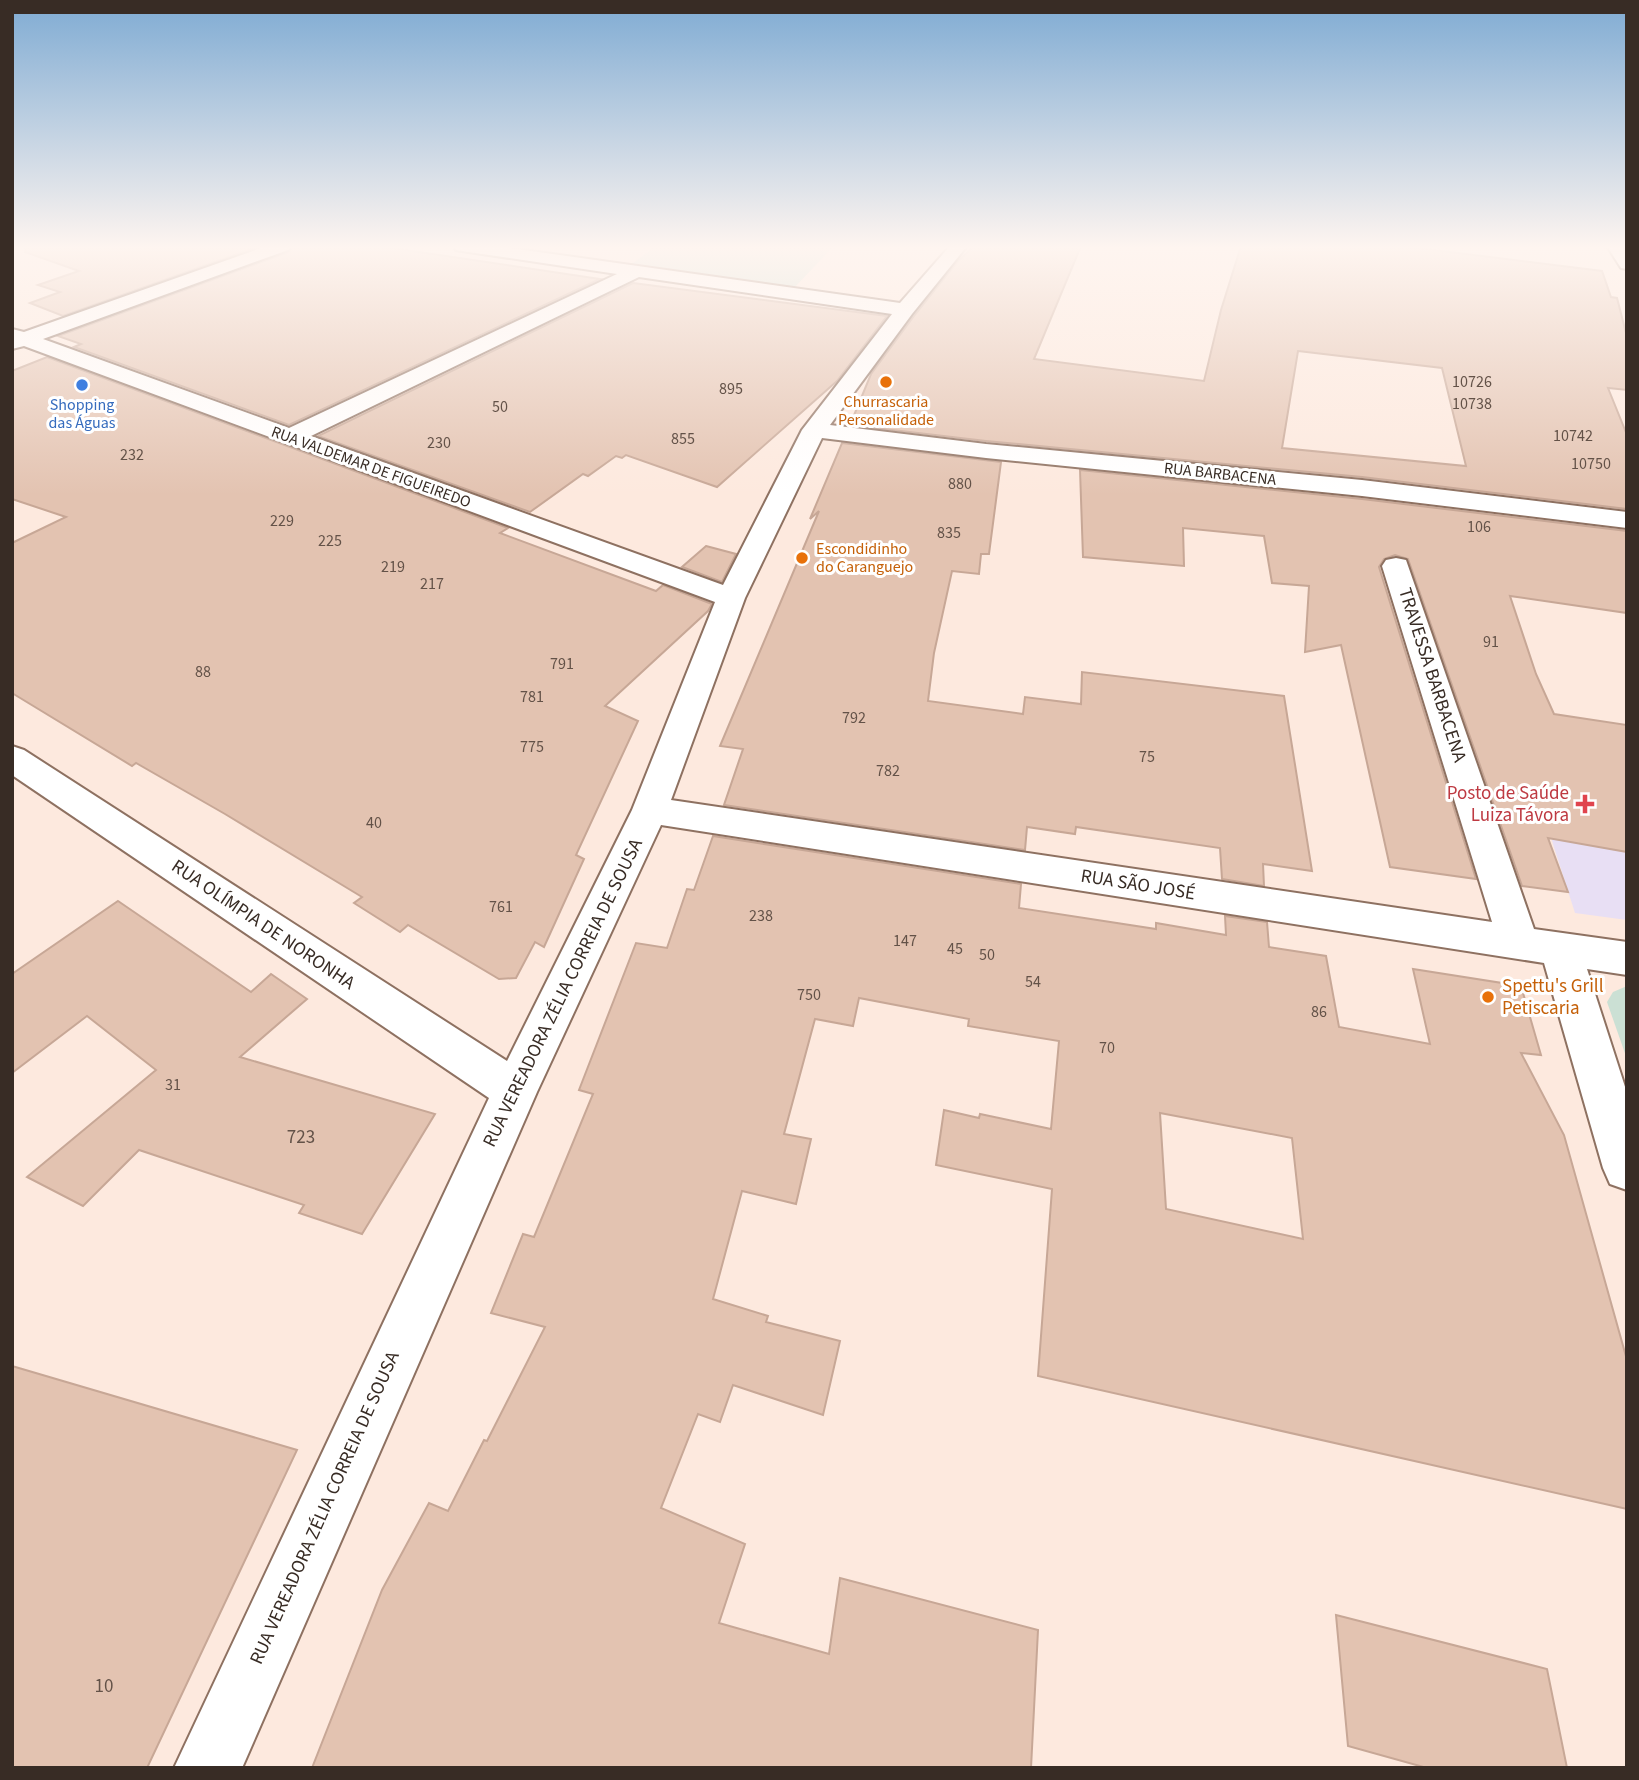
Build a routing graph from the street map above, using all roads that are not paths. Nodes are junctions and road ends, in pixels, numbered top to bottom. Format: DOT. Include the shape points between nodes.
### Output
graph roads {
  1 [pos="44,329"];
  2 [pos="516,329"];
  3 [pos="891,329"];
  4 [pos="16,339"];
  5 [pos="814,430"];
  6 [pos="290,437"];
  7 [pos="1627,520"];
  8 [pos="1396,566"];
  9 [pos="731,598"];
  10 [pos="12,758"];
  11 [pos="650,810"];
  12 [pos="1540,946"];
  13 [pos="1627,959"];
  14 [pos="514,1091"];
  15 [pos="1627,1168"];
  16 [pos="208,1768"];
  1 -- 4 [label="street"];
  2 -- 6 [label="street"];
  3 -- 5 [label="street, RUA VEREADORA ZÉLIA CORREIA DE SOUSA"];
  4 -- 6 [label="street, RUA VALDEMAR DE FIGUEIREDO"];
  5 -- 7 [label="street, RUA BARBACENA"];
  5 -- 9 [label="street, RUA VEREADORA ZÉLIA CORREIA DE SOUSA"];
  6 -- 9 [label="street, RUA VALDEMAR DE FIGUEIREDO"];
  8 -- 12 [label="street, TRAVESSA BARBACENA"];
  9 -- 11 [label="street, RUA VEREADORA ZÉLIA CORREIA DE SOUSA"];
  10 -- 14 [label="street, RUA OLÍMPIA DE NORONHA"];
  11 -- 12 [label="street, RUA SÃO JOSÉ"];
  11 -- 14 [label="street, RUA VEREADORA ZÉLIA CORREIA DE SOUSA"];
  12 -- 13 [label="street, RUA SÃO JOSÉ"];
  12 -- 15 [label="street, TRAVESSA BARBACENA"];
  14 -- 16 [label="street, RUA VEREADORA ZÉLIA CORREIA DE SOUSA"];
}
